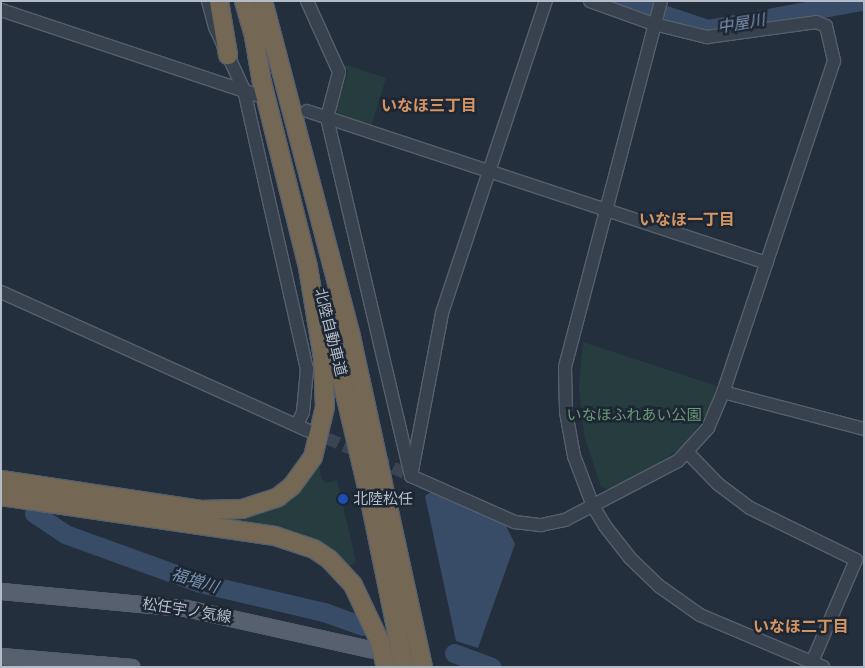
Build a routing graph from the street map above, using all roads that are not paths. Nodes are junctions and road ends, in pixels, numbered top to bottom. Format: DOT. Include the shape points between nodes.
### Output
graph roads {
  1 [pos="208,1"];
  2 [pos="219,1"];
  3 [pos="244,1"];
  4 [pos="263,1"];
  5 [pos="307,1"];
  6 [pos="546,1"];
  7 [pos="590,1"];
  8 [pos="661,1"];
  9 [pos="1,10"];
  10 [pos="655,21"];
  11 [pos="254,36"];
  12 [pos="228,55"];
  13 [pos="244,90"];
  14 [pos="257,95"];
  15 [pos="307,111"];
  16 [pos="326,118"];
  17 [pos="488,172"];
  18 [pos="604,210"];
  19 [pos="766,263"];
  20 [pos="1,292"];
  21 [pos="723,392"];
  22 [pos="864,429"];
  23 [pos="688,453"];
  24 [pos="411,476"];
  25 [pos="1,480"];
  26 [pos="1,496"];
  27 [pos="593,506"];
  28 [pos="395,530"];
  29 [pos="860,561"];
  30 [pos="1,591"];
  31 [pos="370,648"];
  32 [pos="1,656"];
  33 [pos="818,664"];
  34 [pos="128,666"];
  35 [pos="132,667"];
  36 [pos="386,667"];
  37 [pos="404,667"];
  38 [pos="423,667"];
  39 [pos="434,667"];
  1 -- 12 [label="street"];
  2 -- 12 [label="highway"];
  3 -- 11 [label="highway, 北陸自動車道"];
  4 -- 28 [label="highway, 北陸自動車道" via="347,318"];
  5 -- 16 [label="street" via="339,72"];
  6 -- 17 [label="street"];
  7 -- 10 [label="street"];
  8 -- 10 [label="street"];
  9 -- 13 [label="street"];
  10 -- 18 [label="street"];
  10 -- 19 [label="street" via="707,37 816,22 826,26 834,61"];
  11 -- 25 [label="highway" via="262,83 308,267 323,358 325,407 313,457 292,486 278,497 242,509 201,510"];
  11 -- 37 [label="highway, 北陸自動車道" via="333,342"];
  12 -- 13 [label="street"];
  13 -- 14 [label="street"];
  13 -- 20 [label="street" via="307,369 302,428"];
  15 -- 16 [label="street"];
  16 -- 17 [label="street"];
  16 -- 24 [label="street"];
  17 -- 18 [label="street"];
  17 -- 24 [label="street" via="442,313"];
  18 -- 19 [label="street"];
  18 -- 27 [label="street" via="566,367 564,390 574,456"];
  19 -- 21 [label="street"];
  21 -- 22 [label="street"];
  21 -- 23 [label="street" via="708,428"];
  23 -- 27 [label="street" via="668,468"];
  23 -- 29 [label="street" via="718,484 750,508"];
  24 -- 27 [label="street" via="524,524 553,524"];
  26 -- 36 [label="highway" via="275,536 314,549 329,559 353,585 380,642"];
  27 -- 33 [label="street" via="620,548 672,597 716,622"];
  28 -- 38 [label="highway, 北陸自動車道"];
  28 -- 39 [label="highway"];
  29 -- 33 [label="street"];
  30 -- 31 [label="main road, 松任宇ノ気線" via="186,608"];
  32 -- 34 [label="main road"];
  34 -- 35 [label="main road"];
}
